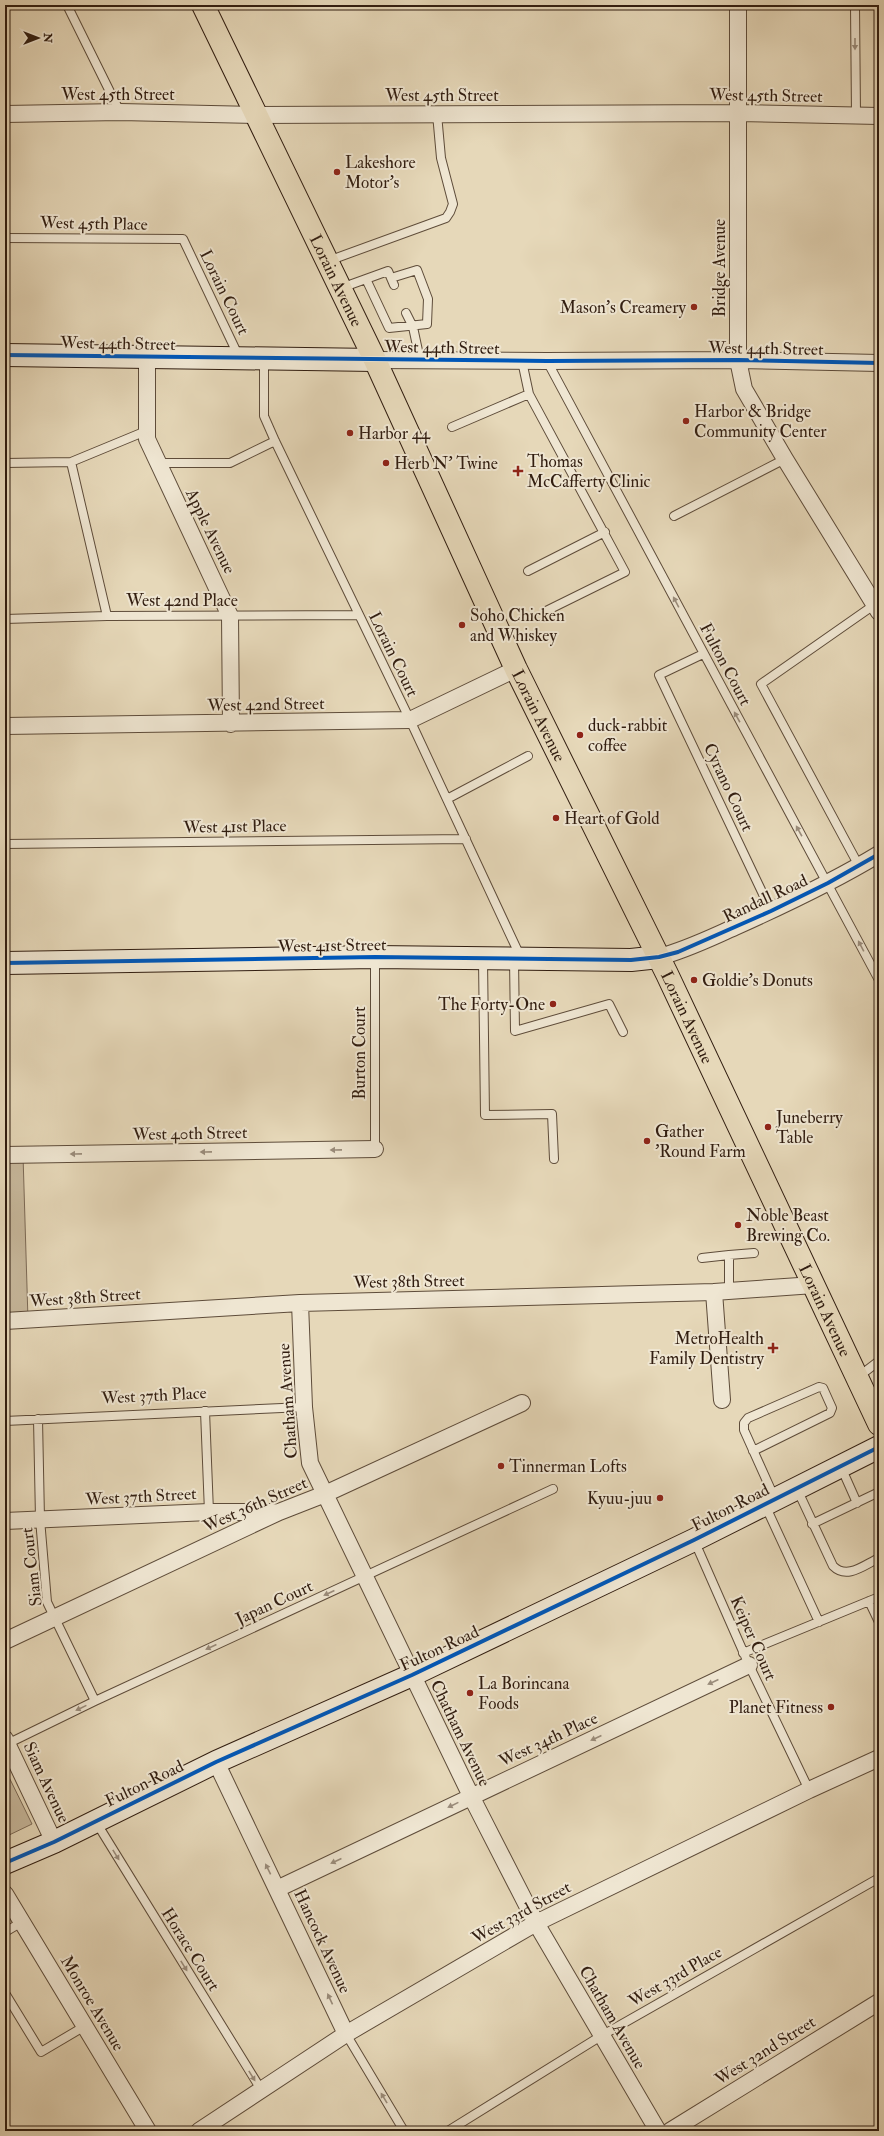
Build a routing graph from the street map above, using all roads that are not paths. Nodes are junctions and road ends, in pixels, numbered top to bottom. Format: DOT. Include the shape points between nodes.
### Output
graph roads {
  1 [pos="67,5"];
  2 [pos="203,5"];
  3 [pos="738,5"];
  4 [pos="855,5"];
  5 [pos="120,112"];
  6 [pos="738,113"];
  7 [pos="5,114"];
  8 [pos="438,114"];
  9 [pos="256,115"];
  10 [pos="856,116"];
  11 [pos="879,116"];
  12 [pos="5,238"];
  13 [pos="183,239"];
  14 [pos="327,262"];
  15 [pos="366,279"];
  16 [pos="340,288"];
  17 [pos="406,313"];
  18 [pos="412,327"];
  19 [pos="5,355"];
  20 [pos="147,357"];
  21 [pos="239,357"];
  22 [pos="264,357"];
  23 [pos="375,360"];
  24 [pos="420,360"];
  25 [pos="738,360"];
  26 [pos="522,361"];
  27 [pos="547,361"];
  28 [pos="878,364"];
  29 [pos="529,394"];
  30 [pos="452,427"];
  31 [pos="146,431"];
  32 [pos="275,441"];
  33 [pos="785,459"];
  34 [pos="71,462"];
  35 [pos="5,463"];
  36 [pos="157,463"];
  37 [pos="674,516"];
  38 [pos="605,532"];
  39 [pos="528,571"];
  40 [pos="877,608"];
  41 [pos="546,610"];
  42 [pos="358,614"];
  43 [pos="107,616"];
  44 [pos="230,616"];
  45 [pos="5,619"];
  46 [pos="703,654"];
  47 [pos="516,669"];
  48 [pos="410,720"];
  49 [pos="231,724"];
  50 [pos="5,726"];
  51 [pos="528,756"];
  52 [pos="447,800"];
  53 [pos="466,839"];
  54 [pos="5,844"];
  55 [pos="879,854"];
  56 [pos="859,866"];
  57 [pos="828,884"];
  58 [pos="771,911"];
  59 [pos="375,957"];
  60 [pos="659,957"];
  61 [pos="518,958"];
  62 [pos="483,959"];
  63 [pos="5,963"];
  64 [pos="879,980"];
  65 [pos="624,1032"];
  66 [pos="375,1149"];
  67 [pos="5,1155"];
  68 [pos="554,1159"];
  69 [pos="754,1253"];
  70 [pos="729,1255"];
  71 [pos="702,1258"];
  72 [pos="814,1285"];
  73 [pos="722,1291"];
  74 [pos="300,1303"];
  75 [pos="5,1321"];
  76 [pos="879,1361"];
  77 [pos="857,1378"];
  78 [pos="722,1400"];
  79 [pos="522,1404"];
  80 [pos="304,1407"];
  81 [pos="205,1411"];
  82 [pos="38,1419"];
  83 [pos="5,1421"];
  84 [pos="879,1424"];
  85 [pos="879,1447"];
  86 [pos="753,1451"];
  87 [pos="841,1466"];
  88 [pos="796,1489"];
  89 [pos="553,1490"];
  90 [pos="879,1492"];
  91 [pos="325,1494"];
  92 [pos="770,1502"];
  93 [pos="857,1503"];
  94 [pos="209,1512"];
  95 [pos="279,1512"];
  96 [pos="40,1519"];
  97 [pos="5,1521"];
  98 [pos="812,1524"];
  99 [pos="694,1540"];
  100 [pos="879,1558"];
  101 [pos="364,1576"];
  102 [pos="879,1597"];
  103 [pos="869,1601"];
  104 [pos="54,1617"];
  105 [pos="819,1622"];
  106 [pos="879,1622"];
  107 [pos="5,1641"];
  108 [pos="746,1659"];
  109 [pos="412,1675"];
  110 [pos="96,1701"];
  111 [pos="6,1741"];
  112 [pos="879,1758"];
  113 [pos="216,1762"];
  114 [pos="809,1790"];
  115 [pos="471,1796"];
  116 [pos="96,1822"];
  117 [pos="54,1842"];
  118 [pos="5,1863"];
  119 [pos="879,1878"];
  120 [pos="277,1888"];
  121 [pos="5,1894"];
  122 [pos="22,1922"];
  123 [pos="536,1923"];
  124 [pos="5,1932"];
  125 [pos="5,1993"];
  126 [pos="879,2002"];
  127 [pos="85,2026"];
  128 [pos="346,2034"];
  129 [pos="601,2036"];
  130 [pos="262,2091"];
  131 [pos="148,2131"];
  132 [pos="199,2131"];
  133 [pos="404,2131"];
  134 [pos="448,2131"];
  135 [pos="658,2131"];
  136 [pos="670,2131"];
  1 -- 5 [label="lane"];
  2 -- 9 [label="main road, Lorain Avenue"];
  3 -- 6 [label="street, Bridge Avenue"];
  4 -- 10 [label="lane, one-way"];
  5 -- 7 [label="street, West 45th Street"];
  5 -- 9 [label="street, West 45th Street"];
  6 -- 8 [label="street, West 45th Street"];
  6 -- 10 [label="street, West 45th Street"];
  6 -- 25 [label="street, Bridge Avenue"];
  8 -- 9 [label="street, West 45th Street"];
  8 -- 14 [label="lane" via="441,158 453,204 446,218"];
  9 -- 14 [label="main road, Lorain Avenue"];
  10 -- 11 [label="street, West 45th Street"];
  12 -- 13 [label="lane, West 45th Place"];
  13 -- 21 [label="lane, Lorain Court"];
  14 -- 16 [label="main road, Lorain Avenue"];
  15 -- 16 [label="lane"];
  15 -- 18 [label="lane" via="389,328"];
  15 -- 18 [label="lane" via="388,271 393,282 416,270 428,299 427,324"];
  16 -- 23 [label="main road, Lorain Avenue"];
  17 -- 18 [label="lane"];
  18 -- 24 [label="lane"];
  19 -- 20 [label="street, West 44th Street"];
  20 -- 21 [label="street, West 44th Street"];
  20 -- 31 [label="street, Apple Avenue"];
  21 -- 22 [label="street, West 44th Street"];
  22 -- 23 [label="street, West 44th Street"];
  22 -- 32 [label="lane, Lorain Court" via="264,416"];
  23 -- 24 [label="street, West 44th Street"];
  23 -- 47 [label="main road, Lorain Avenue"];
  24 -- 26 [label="street, West 44th Street"];
  25 -- 27 [label="street, West 44th Street"];
  25 -- 28 [label="street, West 44th Street"];
  25 -- 33 [label="street, Bridge Avenue" via="744,389"];
  26 -- 27 [label="street, West 44th Street"];
  26 -- 29 [label="lane"];
  46 -- 27 [label="lane, Fulton Court, one-way"];
  29 -- 30 [label="lane"];
  29 -- 38 [label="lane"];
  31 -- 34 [label="lane"];
  31 -- 36 [label="street, Apple Avenue"];
  32 -- 36 [label="lane" via="230,463"];
  32 -- 42 [label="lane, Lorain Court"];
  33 -- 37 [label="lane"];
  33 -- 40 [label="street, Bridge Avenue"];
  34 -- 35 [label="lane"];
  34 -- 43 [label="lane"];
  36 -- 44 [label="street, Apple Avenue"];
  38 -- 39 [label="lane"];
  38 -- 41 [label="lane" via="625,572"];
  40 -- 56 [label="lane" via="761,684"];
  42 -- 44 [label="lane, West 42nd Place"];
  42 -- 48 [label="lane, Lorain Court"];
  43 -- 44 [label="lane, West 42nd Place"];
  43 -- 45 [label="lane, West 42nd Place"];
  44 -- 49 [label="street, Apple Avenue"];
  57 -- 46 [label="lane, Fulton Court, one-way"];
  46 -- 58 [label="lane, Cyrano Court" via="659,675"];
  47 -- 48 [label="street, West 42nd Street"];
  47 -- 60 [label="main road, Lorain Avenue"];
  48 -- 49 [label="street, West 42nd Street"];
  48 -- 52 [label="lane, Lorain Court"];
  49 -- 50 [label="street, West 42nd Street"];
  51 -- 52 [label="lane"];
  52 -- 53 [label="lane, Lorain Court"];
  53 -- 54 [label="lane, West 41st Place"];
  53 -- 61 [label="lane, Lorain Court"];
  55 -- 56 [label="street, Randall Road"];
  56 -- 57 [label="street, Randall Road"];
  57 -- 58 [label="street, Randall Road"];
  64 -- 57 [label="lane, Fulton Court, one-way"];
  58 -- 60 [label="street, Randall Road" via="678,952"];
  59 -- 62 [label="street, West 41st Street"];
  59 -- 63 [label="street, West 41st Street"];
  59 -- 66 [label="lane, Burton Court"];
  60 -- 61 [label="street, West 41st Street" via="631,960"];
  60 -- 72 [label="main road, Lorain Avenue"];
  61 -- 62 [label="street, West 41st Street"];
  61 -- 65 [label="lane" via="516,1031 609,1004"];
  62 -- 68 [label="lane" via="485,1115 552,1114"];
  66 -- 67 [label="street, West 40th Street, one-way"];
  69 -- 70 [label="lane"];
  70 -- 71 [label="lane"];
  70 -- 73 [label="lane"];
  72 -- 73 [label="street, West 38th Street"];
  72 -- 77 [label="main road, Lorain Avenue"];
  73 -- 74 [label="street, West 38th Street"];
  73 -- 78 [label="street"];
  74 -- 75 [label="street, West 38th Street"];
  74 -- 80 [label="street, Chatham Avenue"];
  76 -- 77 [label="lane"];
  77 -- 84 [label="main road, Lorain Avenue"];
  79 -- 91 [label="street, West 36th Street"];
  80 -- 81 [label="lane, West 37th Place"];
  80 -- 91 [label="street, Chatham Avenue" via="310,1462"];
  81 -- 82 [label="lane, West 37th Place"];
  81 -- 94 [label="lane"];
  82 -- 83 [label="lane, West 37th Place"];
  82 -- 96 [label="lane, Siam Court"];
  85 -- 87 [label="street, Fulton Road"];
  86 -- 86 [label="lane" via="744,1430 744,1423 748,1418 819,1387 823,1388 832,1408 830,1414"];
  86 -- 92 [label="lane"];
  87 -- 88 [label="street, Fulton Road"];
  87 -- 93 [label="lane"];
  88 -- 92 [label="street, Fulton Road"];
  88 -- 98 [label="lane"];
  89 -- 101 [label="lane, Japan Court"];
  90 -- 93 [label="lane"];
  91 -- 95 [label="street, West 36th Street"];
  91 -- 101 [label="street, Chatham Avenue"];
  92 -- 99 [label="street, Fulton Road"];
  92 -- 105 [label="lane"];
  93 -- 98 [label="lane"];
  94 -- 95 [label="street, West 37th Street"];
  94 -- 96 [label="street, West 37th Street"];
  95 -- 104 [label="street, West 36th Street"];
  96 -- 97 [label="street, West 37th Street"];
  96 -- 104 [label="lane, Siam Court" via="47,1602"];
  98 -- 100 [label="lane" via="838,1571 849,1573"];
  99 -- 108 [label="lane, Keiper Court"];
  99 -- 109 [label="street, Fulton Road"];
  101 -- 109 [label="street, Chatham Avenue"];
  101 -- 110 [label="lane, Japan Court, one-way"];
  102 -- 103 [label="lane"];
  103 -- 105 [label="lane"];
  103 -- 106 [label="lane"];
  104 -- 107 [label="street, West 36th Street"];
  104 -- 110 [label="lane, Siam Court"];
  105 -- 108 [label="lane"];
  108 -- 114 [label="lane, Keiper Court"];
  108 -- 115 [label="street, West 34th Place, one-way"];
  109 -- 113 [label="street, Fulton Road"];
  109 -- 115 [label="street, Chatham Avenue"];
  110 -- 111 [label="lane, Japan Court, one-way"];
  111 -- 117 [label="street, Siam Avenue"];
  112 -- 114 [label="street, West 33rd Street"];
  113 -- 116 [label="street, Fulton Road"];
  120 -- 113 [label="street, Hancock Avenue, one-way"];
  114 -- 123 [label="street, West 33rd Street"];
  115 -- 120 [label="street, West 34th Place, one-way"];
  115 -- 123 [label="street, Chatham Avenue"];
  116 -- 117 [label="street, Fulton Road"];
  116 -- 130 [label="lane, Horace Court, one-way"];
  117 -- 118 [label="street, Fulton Road"];
  119 -- 129 [label="lane, West 33rd Place"];
  128 -- 120 [label="street, Hancock Avenue, one-way"];
  121 -- 122 [label="street, Monroe Avenue"];
  122 -- 124 [label="lane"];
  122 -- 127 [label="street, Monroe Avenue"];
  123 -- 128 [label="street, West 33rd Street"];
  123 -- 129 [label="street, Chatham Avenue"];
  125 -- 127 [label="lane" via="41,2052"];
  126 -- 136 [label="street, West 32nd Street"];
  127 -- 131 [label="street, Monroe Avenue"];
  128 -- 130 [label="street, West 33rd Street"];
  133 -- 128 [label="lane, Hancock Avenue, one-way"];
  129 -- 134 [label="lane, West 33rd Place"];
  129 -- 135 [label="street, Chatham Avenue"];
  130 -- 132 [label="street, West 33rd Street"];
}
